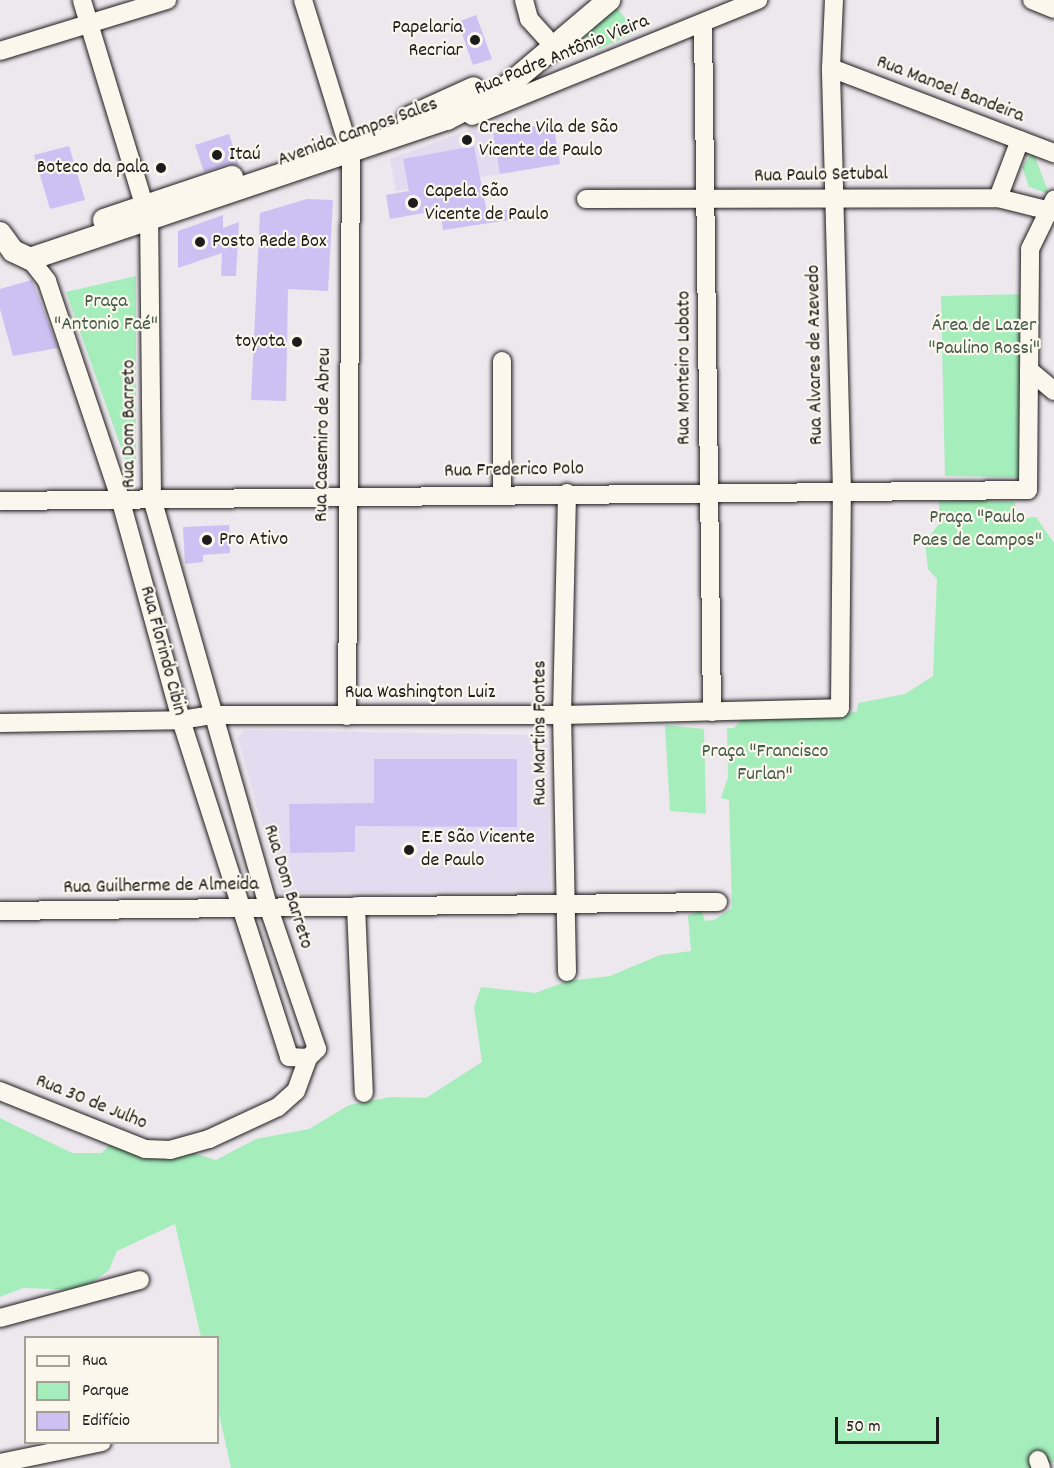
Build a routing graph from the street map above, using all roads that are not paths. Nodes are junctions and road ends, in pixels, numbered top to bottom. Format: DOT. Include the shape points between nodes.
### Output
graph roads {
  1 [pos="82,0"];
  2 [pos="167,0"];
  3 [pos="303,0"];
  4 [pos="524,0"];
  5 [pos="589,0"];
  6 [pos="609,0"];
  7 [pos="758,0"];
  8 [pos="834,0"];
  9 [pos="1032,0"];
  10 [pos="1054,9"];
  11 [pos="89,23"];
  12 [pos="703,24"];
  13 [pos="546,38"];
  14 [pos="0,51"];
  15 [pos="831,68"];
  16 [pos="447,119"];
  17 [pos="1020,140"];
  18 [pos="349,147"];
  19 [pos="1054,153"];
  20 [pos="834,197"];
  21 [pos="998,198"];
  22 [pos="586,199"];
  23 [pos="707,201"];
  24 [pos="1052,207"];
  25 [pos="148,213"];
  26 [pos="11,249"];
  27 [pos="502,361"];
  28 [pos="1029,370"];
  29 [pos="1054,391"];
  30 [pos="842,492"];
  31 [pos="502,493"];
  32 [pos="567,493"];
  33 [pos="709,493"];
  34 [pos="345,497"];
  35 [pos="120,498"];
  36 [pos="152,498"];
  37 [pos="0,501"];
  38 [pos="840,708"];
  39 [pos="712,712"];
  40 [pos="212,715"];
  41 [pos="562,715"];
  42 [pos="347,716"];
  43 [pos="181,720"];
  44 [pos="0,723"];
  45 [pos="718,902"];
  46 [pos="564,903"];
  47 [pos="356,906"];
  48 [pos="269,909"];
  49 [pos="246,910"];
  50 [pos="0,911"];
  51 [pos="567,972"];
  52 [pos="312,1054"];
  53 [pos="0,1091"];
  54 [pos="364,1093"];
  55 [pos="140,1280"];
  56 [pos="0,1318"];
  57 [pos="97,1444"];
  58 [pos="0,1463"];
  1 -- 11 [label="street, Rua Dom Barreto"];
  2 -- 11 [label="street"];
  3 -- 18 [label="street, Rua Casemiro de Abreu"];
  4 -- 13 [label="street" via="529,19"];
  5 -- 13 [label="main road, Avenida Campos Sales"];
  6 -- 16 [label="main road, Avenida Campos Sales" via="504,89"];
  7 -- 12 [label="street, Rua Padre Antônio Vieira"];
  8 -- 15 [label="street, Rua Alvares de Azevedo"];
  9 -- 10 [label="street"];
  11 -- 14 [label="street"];
  11 -- 25 [label="street, Rua Dom Barreto"];
  12 -- 16 [label="street, Rua Padre Antônio Vieira" via="468,117"];
  12 -- 23 [label="street, Rua Monteiro Lobato"];
  13 -- 18 [label="main road, Avenida Campos Sales" via="491,80"];
  15 -- 17 [label="street, Rua Manoel Bandeira"];
  15 -- 20 [label="street, Rua Alvares de Azevedo"];
  16 -- 18 [label="main road, Avenida Campos Sales"];
  17 -- 19 [label="street, Rua Manoel Bandeira"];
  17 -- 21 [label="street"];
  18 -- 25 [label="main road, Avenida Campos Sales"];
  18 -- 34 [label="street, Rua Casemiro de Abreu"];
  20 -- 21 [label="street, Rua Paulo Setubal"];
  20 -- 23 [label="street, Rua Paulo Setubal"];
  20 -- 30 [label="street, Rua Alvares de Azevedo"];
  21 -- 24 [label="street, Rua Paulo Setubal"];
  22 -- 23 [label="street, Rua Paulo Setubal"];
  23 -- 33 [label="street, Rua Monteiro Lobato"];
  24 -- 28 [label="street" via="1030,249"];
  25 -- 26 [label="main road, Avenida Campos Sales"];
  25 -- 36 [label="street, Rua Dom Barreto"];
  26 -- 35 [label="street, Rua Florindo Cibin" via="47,281"];
  27 -- 31 [label="street"];
  28 -- 29 [label="street"];
  28 -- 30 [label="street, Rua Frederico Polo" via="1028,490"];
  30 -- 33 [label="street, Rua Frederico Polo"];
  30 -- 38 [label="street, Rua Alvares de Azevedo"];
  31 -- 32 [label="street, Rua Frederico Polo"];
  31 -- 34 [label="street, Rua Frederico Polo"];
  32 -- 33 [label="street, Rua Frederico Polo"];
  32 -- 41 [label="street, Rua Martins Fontes"];
  33 -- 39 [label="street, Rua Monteiro Lobato"];
  34 -- 36 [label="street, Rua Frederico Polo"];
  34 -- 42 [label="street, Rua Casemiro de Abreu"];
  35 -- 36 [label="street, Rua Frederico Polo"];
  35 -- 37 [label="street, Rua Frederico Polo"];
  35 -- 43 [label="street, Rua Florindo Cibin"];
  36 -- 40 [label="street, Rua Dom Barreto"];
  38 -- 39 [label="street, Rua Washington Luiz"];
  39 -- 41 [label="street, Rua Washington Luiz"];
  40 -- 42 [label="street, Rua Washington Luiz"];
  40 -- 43 [label="street, Rua Washington Luiz"];
  40 -- 48 [label="street, Rua Dom Barreto"];
  41 -- 42 [label="street, Rua Washington Luiz"];
  41 -- 46 [label="street, Rua Martins Fontes"];
  43 -- 44 [label="street, Rua Washington Luiz"];
  43 -- 49 [label="street, Rua Florindo Cibin"];
  45 -- 46 [label="street, Rua Guilherme de Almeida"];
  46 -- 47 [label="street, Rua Guilherme de Almeida"];
  46 -- 51 [label="street, Rua Martins Fontes"];
  47 -- 48 [label="street, Rua Guilherme de Almeida"];
  47 -- 54 [label="street"];
  48 -- 49 [label="street, Rua Guilherme de Almeida"];
  48 -- 52 [label="street, Rua Dom Barreto"];
  49 -- 50 [label="street, Rua Guilherme de Almeida"];
  49 -- 52 [label="street, Rua Florindo Cibin" via="289,1057"];
  52 -- 53 [label="street, Rua 30 de Julho" via="296,1091 278,1107 209,1139 170,1150 145,1149"];
  55 -- 56 [label="street"];
  57 -- 58 [label="street"];
}
